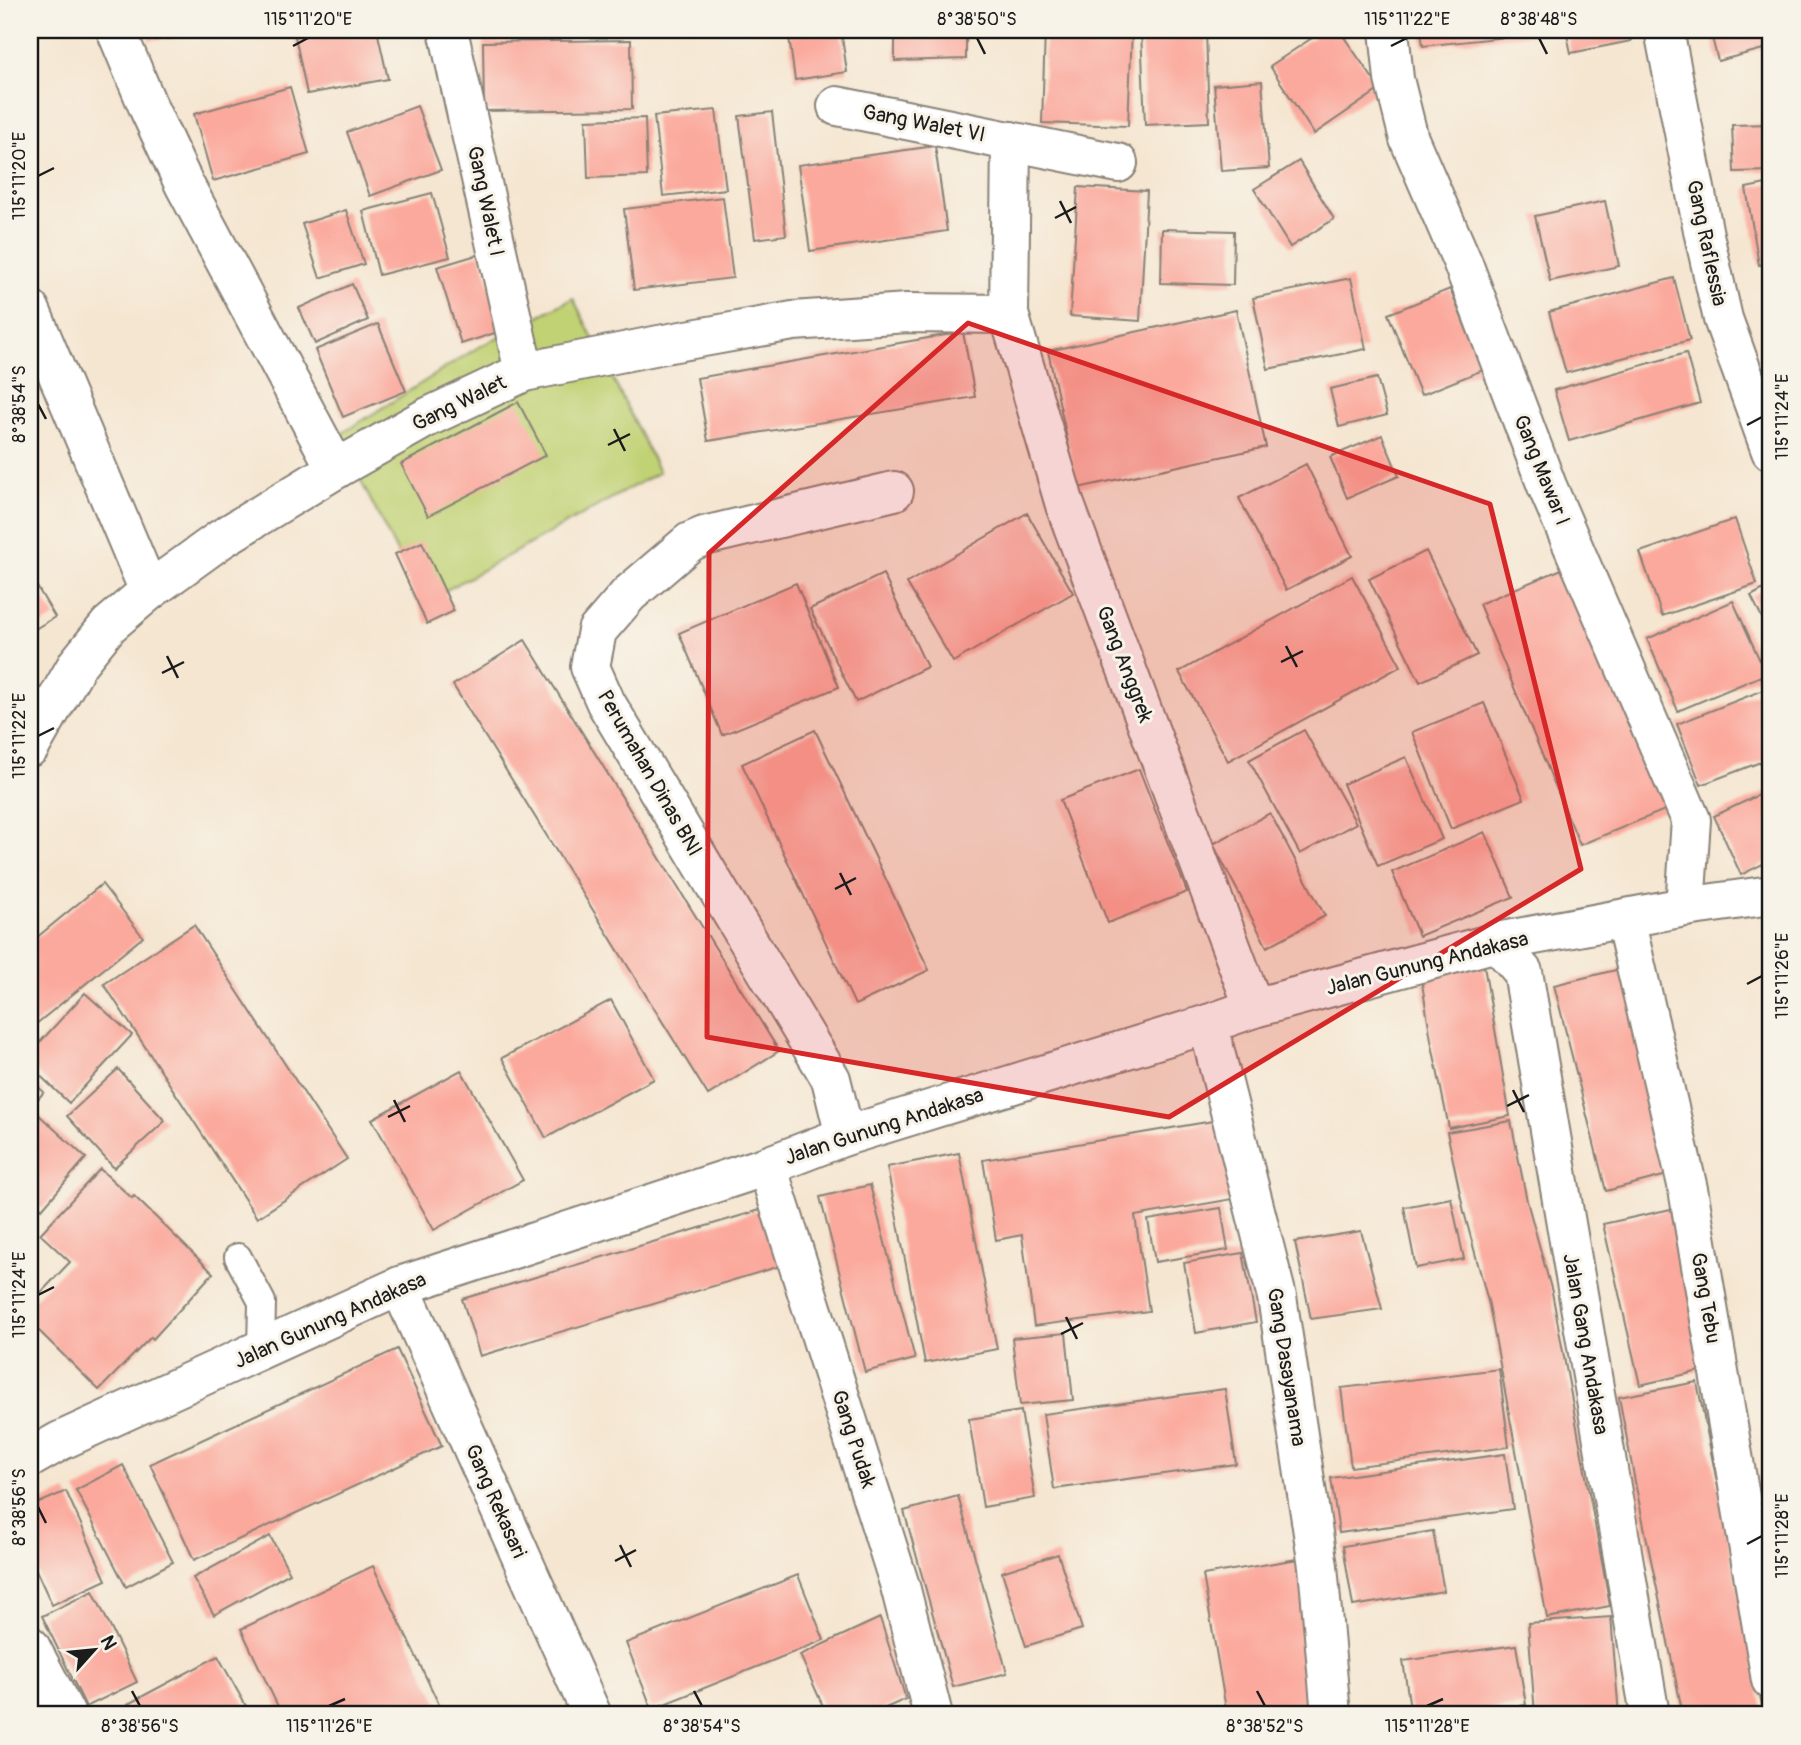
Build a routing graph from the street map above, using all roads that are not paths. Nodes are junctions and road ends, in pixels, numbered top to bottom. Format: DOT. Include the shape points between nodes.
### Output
graph roads {
  1 [pos="116,30"];
  2 [pos="448,30"];
  3 [pos="1389,30"];
  4 [pos="1664,30"];
  5 [pos="837,106"];
  6 [pos="1011,141"];
  7 [pos="1118,163"];
  8 [pos="30,309"];
  9 [pos="1009,314"];
  10 [pos="524,372"];
  11 [pos="1771,451"];
  12 [pos="336,469"];
  13 [pos="894,491"];
  14 [pos="149,591"];
  15 [pos="30,743"];
  16 [pos="1771,895"];
  17 [pos="1685,906"];
  18 [pos="1625,919"];
  19 [pos="1497,942"];
  20 [pos="1254,1008"];
  21 [pos="1208,1024"];
  22 [pos="845,1136"];
  23 [pos="767,1166"];
  24 [pos="238,1257"];
  25 [pos="400,1286"];
  26 [pos="261,1350"];
  27 [pos="30,1458"];
  28 [pos="30,1646"];
  29 [pos="1771,1680"];
  30 [pos="66,1715"];
  31 [pos="592,1715"];
  32 [pos="933,1715"];
  33 [pos="1331,1715"];
  34 [pos="1650,1715"];
  1 -- 12 [label="street" via="184,184"];
  2 -- 10 [label="street, Gang Walet I"];
  3 -- 17 [label="street, Gang Mawar I" via="1394,79 1409,139 1462,261 1547,486 1691,820"];
  4 -- 11 [label="street, Gang Raflessia" via="1723,319"];
  5 -- 6 [label="street, Gang Walet VI"];
  6 -- 7 [label="street, Gang Walet VI"];
  6 -- 9 [label="street, Gang Walet VI"];
  8 -- 14 [label="street"];
  9 -- 10 [label="street, Gang Walet" via="906,313 793,321"];
  9 -- 20 [label="street, Gang Anggrek" via="1065,505"];
  10 -- 12 [label="street, Gang Walet" via="426,418"];
  12 -- 14 [label="street, Gang Walet" via="221,539"];
  13 -- 22 [label="street, Perumahan Dinas BNI" via="690,542 629,594 597,631 590,667 606,703 831,1079"];
  14 -- 15 [label="street, Gang Walet" via="109,625 78,663"];
  16 -- 17 [label="street, Jalan Gunung Andakasa"];
  17 -- 18 [label="street, Jalan Gunung Andakasa"];
  18 -- 19 [label="street, Jalan Gunung Andakasa"];
  18 -- 29 [label="street, Gang Tebu" via="1688,1189"];
  19 -- 20 [label="street, Jalan Gunung Andakasa"];
  19 -- 34 [label="street, Jalan Gang Andakasa" via="1523,972"];
  20 -- 21 [label="street, Jalan Gunung Andakasa"];
  21 -- 22 [label="street, Jalan Gunung Andakasa"];
  21 -- 33 [label="street, Gang Dasayanama" via="1277,1297 1318,1566"];
  22 -- 23 [label="street, Jalan Gunung Andakasa"];
  23 -- 25 [label="street, Jalan Gunung Andakasa"];
  23 -- 32 [label="street, Gang Pudak" via="901,1586"];
  24 -- 26 [label="lane" via="262,1302"];
  25 -- 26 [label="street, Jalan Gunung Andakasa"];
  25 -- 31 [label="street, Gang Rekasari"];
  26 -- 27 [label="street, Jalan Gunung Andakasa"];
  28 -- 30 [label="street"];
}
